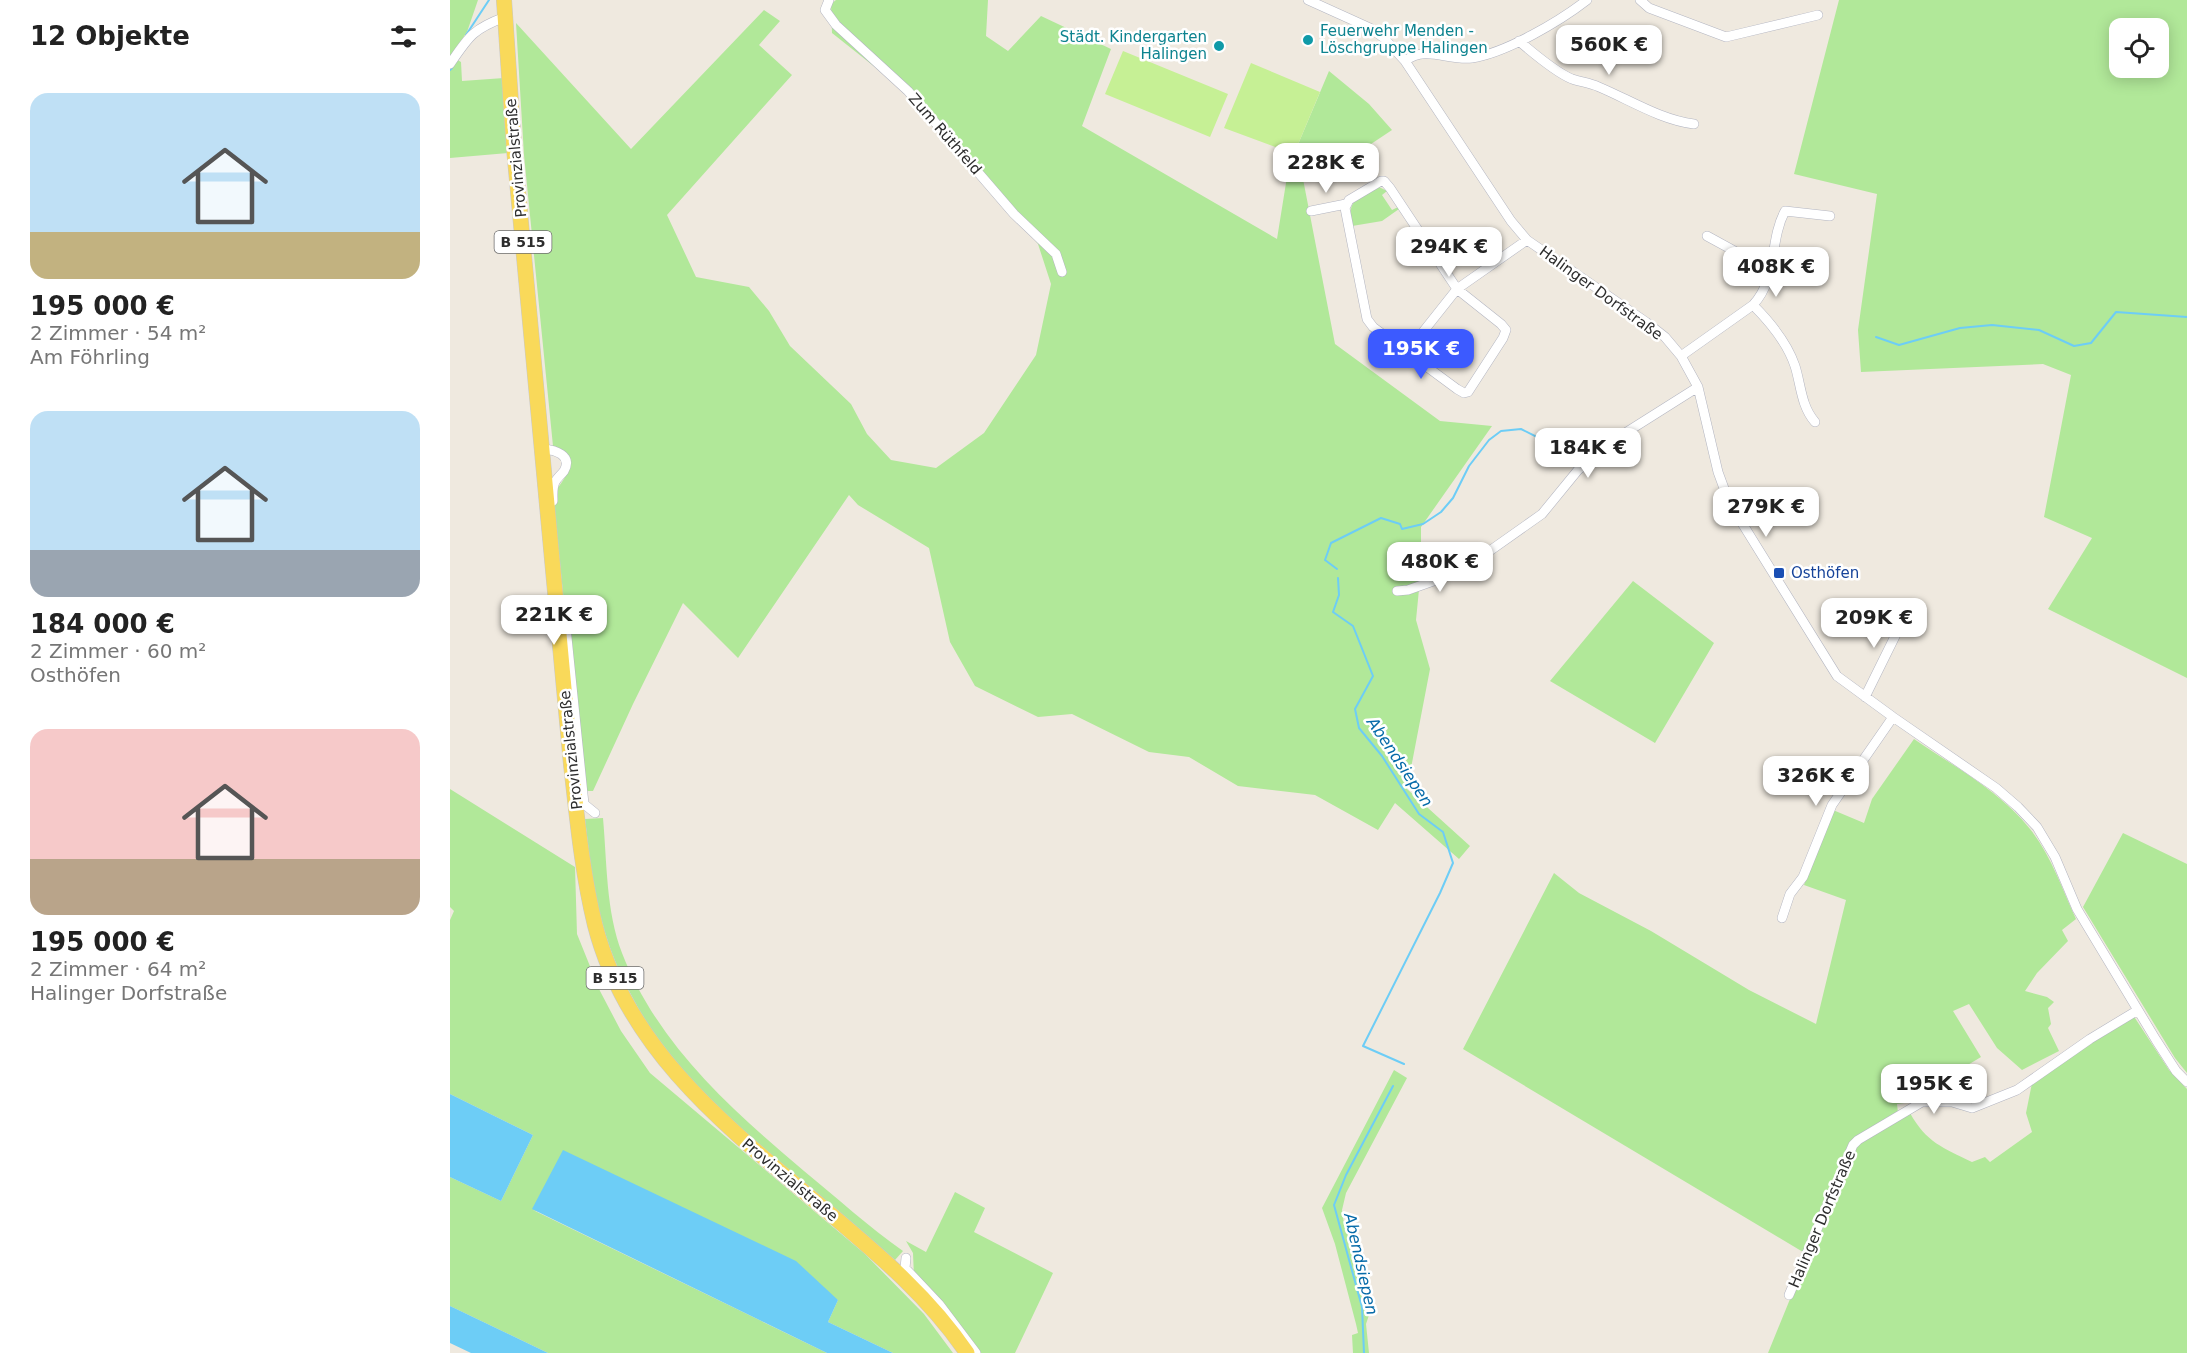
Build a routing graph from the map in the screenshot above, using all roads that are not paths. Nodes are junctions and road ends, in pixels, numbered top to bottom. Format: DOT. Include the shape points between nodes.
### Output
graph roads {
  1 [pos="504,0"];
  2 [pos="829,0"];
  3 [pos="1640,0"];
  4 [pos="1312,1"];
  5 [pos="1580,2"];
  6 [pos="1818,15"];
  7 [pos="505,17"];
  8 [pos="1519,40"];
  9 [pos="1405,61"];
  10 [pos="450,64"];
  11 [pos="1694,123"];
  12 [pos="1346,204"];
  13 [pos="1311,211"];
  14 [pos="1830,216"];
  15 [pos="1707,236"];
  16 [pos="1527,240"];
  17 [pos="1771,271"];
  18 [pos="1062,272"];
  19 [pos="1457,289"];
  20 [pos="1753,305"];
  21 [pos="1407,352"];
  22 [pos="1681,356"];
  23 [pos="1698,387"];
  24 [pos="1815,422"];
  25 [pos="547,450"];
  26 [pos="1397,591"];
  27 [pos="1907,612"];
  28 [pos="1865,698"];
  29 [pos="1893,717"];
  30 [pos="595,813"];
  31 [pos="1782,918"];
  32 [pos="2138,1010"];
  33 [pos="2187,1082"];
  34 [pos="906,1258"];
  35 [pos="1789,1294"];
  36 [pos="967,1353"];
  37 [pos="976,1353"];
  1 -- 7 [label="main road, Provinzialstraße / B 515"];
  2 -- 18 [label="street, Zum Rüthfeld" via="825,10 836,25 908,91 1014,214 1056,254"];
  3 -- 6 [label="street" via="1649,8 1726,37"];
  4 -- 9 [label="street, Halinger Dorfstraße" via="1370,28"];
  5 -- 8 [label="street"];
  7 -- 10 [label="street" via="471,34"];
  7 -- 25 [label="main road, Provinzialstraße / B 515" via="514,148"];
  8 -- 9 [label="street" via="1470,58 1424,53"];
  8 -- 11 [label="street" via="1571,78 1673,119"];
  9 -- 16 [label="street, Halinger Dorfstraße"];
  12 -- 13 [label="street"];
  12 -- 19 [label="street" via="1376,182 1384,181"];
  12 -- 21 [label="street" via="1367,319"];
  14 -- 17 [label="street" via="1785,211"];
  15 -- 17 [label="street"];
  16 -- 19 [label="street"];
  16 -- 22 [label="street, Halinger Dorfstraße" via="1646,322"];
  17 -- 20 [label="street"];
  19 -- 21 [label="street"];
  19 -- 21 [label="street" via="1506,330 1470,390 1466,393 1457,389"];
  20 -- 22 [label="street"];
  20 -- 24 [label="street" via="1788,349 1807,412"];
  22 -- 23 [label="street, Halinger Dorfstraße"];
  23 -- 26 [label="street" via="1622,435 1578,470 1542,514 1474,562 1439,579"];
  23 -- 28 [label="street, Halinger Dorfstraße" via="1729,502 1837,676"];
  25 -- 30 [label="street, Provinzialstraße" via="562,454 567,464 553,494 584,804"];
  25 -- 36 [label="main road, Provinzialstraße / B 515" via="581,848 596,927 617,983 653,1045 689,1089 724,1124 902,1276"];
  27 -- 28 [label="street"];
  28 -- 29 [label="street, Halinger Dorfstraße"];
  29 -- 31 [label="street" via="1832,805"];
  29 -- 32 [label="street, Halinger Dorfstraße" via="1996,788 2037,828 2055,856 2077,909"];
  32 -- 33 [label="street, Halinger Dorfstraße"];
  32 -- 35 [label="street, Halinger Dorfstraße" via="2017,1089 1972,1108 1952,1102 1922,1102 1858,1140 1851,1148"];
  34 -- 37 [label="street" via="905,1268 939,1304"];
}
